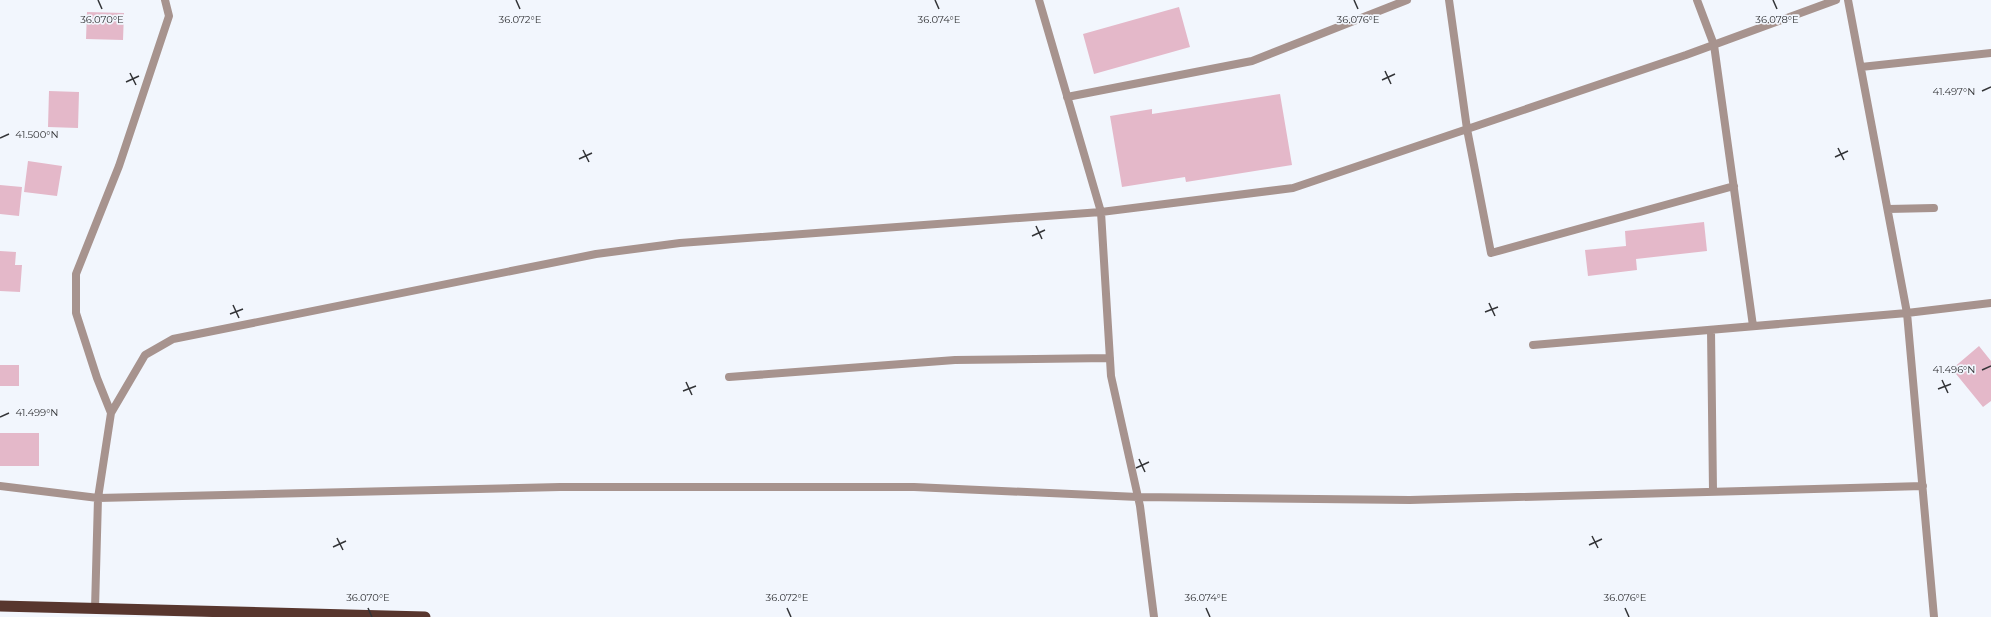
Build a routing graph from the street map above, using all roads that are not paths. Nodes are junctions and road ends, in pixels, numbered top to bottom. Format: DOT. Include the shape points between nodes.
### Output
graph roads {
  1 [pos="165,0"];
  2 [pos="1039,0"];
  3 [pos="1407,0"];
  4 [pos="1449,0"];
  5 [pos="1697,0"];
  6 [pos="1836,0"];
  7 [pos="1848,0"];
  8 [pos="1714,44"];
  9 [pos="1991,53"];
  10 [pos="1861,67"];
  11 [pos="1067,97"];
  12 [pos="1467,129"];
  13 [pos="1734,186"];
  14 [pos="1934,208"];
  15 [pos="1888,209"];
  16 [pos="1101,212"];
  17 [pos="1991,303"];
  18 [pos="1907,313"];
  19 [pos="1754,326"];
  20 [pos="1711,330"];
  21 [pos="1533,345"];
  22 [pos="1110,358"];
  23 [pos="729,377"];
  24 [pos="111,413"];
  25 [pos="0,486"];
  26 [pos="1923,486"];
  27 [pos="1713,491"];
  28 [pos="1138,497"];
  29 [pos="98,498"];
  30 [pos="0,606"];
  31 [pos="95,609"];
  32 [pos="387,616"];
  33 [pos="425,617"];
  34 [pos="1154,617"];
  35 [pos="1934,617"];
  1 -- 24 [label="street" via="168,16 166,24 119,166 76,274 76,314"];
  2 -- 11 [label="street"];
  3 -- 11 [label="street" via="1252,61"];
  4 -- 12 [label="street"];
  5 -- 8 [label="street"];
  6 -- 8 [label="street"];
  7 -- 10 [label="street"];
  8 -- 12 [label="street"];
  8 -- 13 [label="street"];
  9 -- 10 [label="street"];
  10 -- 15 [label="street"];
  11 -- 16 [label="street"];
  12 -- 13 [label="street" via="1491,253"];
  12 -- 16 [label="street" via="1293,188"];
  13 -- 19 [label="street"];
  14 -- 15 [label="street"];
  15 -- 18 [label="street"];
  16 -- 22 [label="street"];
  16 -- 24 [label="street" via="680,243 596,254 173,339 145,355"];
  17 -- 18 [label="street"];
  18 -- 19 [label="street"];
  18 -- 26 [label="street"];
  19 -- 20 [label="street"];
  20 -- 21 [label="street"];
  20 -- 27 [label="street"];
  22 -- 23 [label="street" via="955,360"];
  22 -- 28 [label="street" via="1111,376"];
  24 -- 29 [label="street"];
  25 -- 29 [label="street"];
  26 -- 27 [label="street"];
  26 -- 35 [label="street"];
  27 -- 28 [label="street" via="1410,500"];
  28 -- 29 [label="street" via="914,487 607,487"];
  28 -- 34 [label="street"];
  29 -- 31 [label="street"];
  30 -- 31 [label="highway"];
  31 -- 32 [label="highway"];
  32 -- 33 [label="highway"];
}
